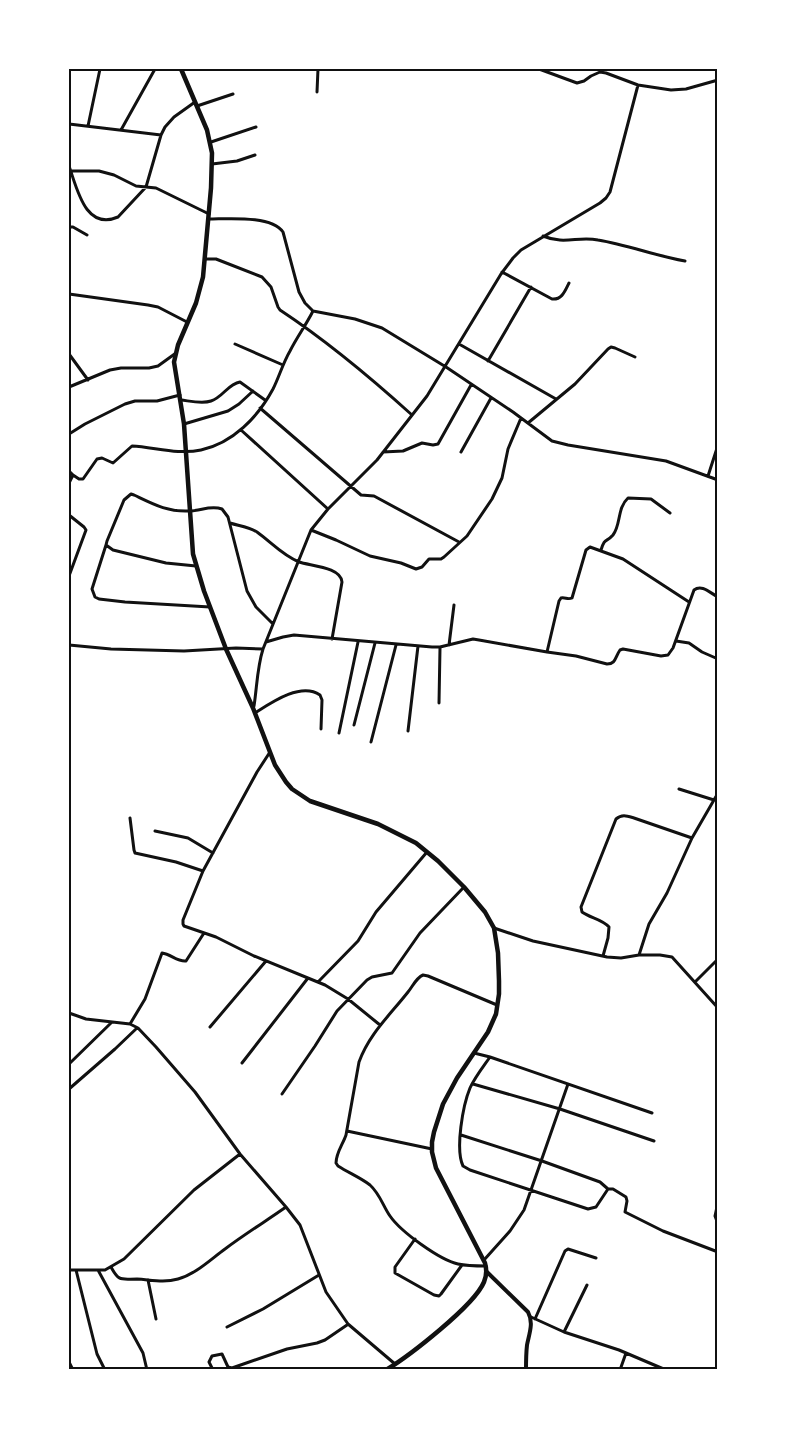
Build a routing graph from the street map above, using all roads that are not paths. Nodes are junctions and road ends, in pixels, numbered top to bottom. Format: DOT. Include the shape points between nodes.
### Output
graph roads {
  1 [pos="100,69"];
  2 [pos="155,69"];
  3 [pos="181,69"];
  4 [pos="318,69"];
  5 [pos="538,69"];
  6 [pos="718,80"];
  7 [pos="638,85"];
  8 [pos="317,92"];
  9 [pos="233,94"];
  10 [pos="196,104"];
  11 [pos="69,124"];
  12 [pos="88,126"];
  13 [pos="256,127"];
  14 [pos="121,130"];
  15 [pos="161,135"];
  16 [pos="211,142"];
  17 [pos="255,154"];
  18 [pos="212,164"];
  19 [pos="70,168"];
  20 [pos="146,187"];
  21 [pos="209,217"];
  22 [pos="69,227"];
  23 [pos="87,235"];
  24 [pos="543,236"];
  25 [pos="206,259"];
  26 [pos="685,261"];
  27 [pos="502,272"];
  28 [pos="570,283"];
  29 [pos="531,287"];
  30 [pos="69,294"];
  31 [pos="313,311"];
  32 [pos="187,322"];
  33 [pos="305,326"];
  34 [pos="235,344"];
  35 [pos="459,344"];
  36 [pos="69,354"];
  37 [pos="176,354"];
  38 [pos="635,357"];
  39 [pos="488,361"];
  40 [pos="283,365"];
  41 [pos="446,367"];
  42 [pos="88,380"];
  43 [pos="471,385"];
  44 [pos="69,387"];
  45 [pos="254,391"];
  46 [pos="180,398"];
  47 [pos="491,398"];
  48 [pos="556,399"];
  49 [pos="265,400"];
  50 [pos="260,408"];
  51 [pos="412,415"];
  52 [pos="521,418"];
  53 [pos="528,423"];
  54 [pos="184,424"];
  55 [pos="241,430"];
  56 [pos="69,434"];
  57 [pos="718,445"];
  58 [pos="185,452"];
  59 [pos="383,452"];
  60 [pos="461,452"];
  61 [pos="69,471"];
  62 [pos="73,475"];
  63 [pos="708,476"];
  64 [pos="718,480"];
  65 [pos="69,483"];
  66 [pos="351,487"];
  67 [pos="328,509"];
  68 [pos="190,511"];
  69 [pos="670,513"];
  70 [pos="70,517"];
  71 [pos="230,523"];
  72 [pos="311,530"];
  73 [pos="459,542"];
  74 [pos="106,545"];
  75 [pos="601,550"];
  76 [pos="298,561"];
  77 [pos="196,566"];
  78 [pos="69,576"];
  79 [pos="718,597"];
  80 [pos="689,602"];
  81 [pos="454,605"];
  82 [pos="210,608"];
  83 [pos="273,624"];
  84 [pos="332,639"];
  85 [pos="676,641"];
  86 [pos="266,642"];
  87 [pos="358,642"];
  88 [pos="375,643"];
  89 [pos="69,645"];
  90 [pos="396,645"];
  91 [pos="450,645"];
  92 [pos="418,646"];
  93 [pos="440,647"];
  94 [pos="226,649"];
  95 [pos="263,650"];
  96 [pos="547,652"];
  97 [pos="718,659"];
  98 [pos="439,703"];
  99 [pos="254,710"];
  100 [pos="354,725"];
  101 [pos="321,729"];
  102 [pos="408,731"];
  103 [pos="339,733"];
  104 [pos="371,742"];
  105 [pos="270,752"];
  106 [pos="679,789"];
  107 [pos="718,793"];
  108 [pos="714,800"];
  109 [pos="130,818"];
  110 [pos="155,831"];
  111 [pos="692,838"];
  112 [pos="427,852"];
  113 [pos="213,853"];
  114 [pos="203,872"];
  115 [pos="464,887"];
  116 [pos="494,928"];
  117 [pos="204,933"];
  118 [pos="639,955"];
  119 [pos="603,956"];
  120 [pos="718,959"];
  121 [pos="266,961"];
  122 [pos="308,978"];
  123 [pos="318,982"];
  124 [pos="694,982"];
  125 [pos="348,999"];
  126 [pos="498,1005"];
  127 [pos="718,1008"];
  128 [pos="69,1013"];
  129 [pos="112,1022"];
  130 [pos="130,1024"];
  131 [pos="380,1024"];
  132 [pos="210,1027"];
  133 [pos="138,1028"];
  134 [pos="474,1053"];
  135 [pos="490,1057"];
  136 [pos="242,1063"];
  137 [pos="69,1064"];
  138 [pos="473,1084"];
  139 [pos="568,1084"];
  140 [pos="69,1089"];
  141 [pos="282,1094"];
  142 [pos="560,1109"];
  143 [pos="652,1113"];
  144 [pos="347,1131"];
  145 [pos="460,1135"];
  146 [pos="654,1141"];
  147 [pos="432,1149"];
  148 [pos="240,1154"];
  149 [pos="542,1161"];
  150 [pos="608,1189"];
  151 [pos="532,1191"];
  152 [pos="718,1202"];
  153 [pos="286,1207"];
  154 [pos="718,1224"];
  155 [pos="415,1239"];
  156 [pos="718,1252"];
  157 [pos="596,1258"];
  158 [pos="462,1265"];
  159 [pos="485,1266"];
  160 [pos="111,1267"];
  161 [pos="69,1270"];
  162 [pos="76,1270"];
  163 [pos="99,1270"];
  164 [pos="319,1275"];
  165 [pos="148,1281"];
  166 [pos="587,1285"];
  167 [pos="533,1318"];
  168 [pos="156,1319"];
  169 [pos="348,1324"];
  170 [pos="227,1327"];
  171 [pos="564,1332"];
  172 [pos="626,1353"];
  173 [pos="69,1362"];
  174 [pos="651,1363"];
  175 [pos="395,1364"];
  176 [pos="73,1370"];
  177 [pos="105,1370"];
  178 [pos="147,1370"];
  179 [pos="213,1370"];
  180 [pos="386,1370"];
  181 [pos="526,1370"];
  182 [pos="620,1370"];
  183 [pos="655,1370"];
  184 [pos="666,1370"];
  1 -- 12 [label="street"];
  2 -- 14 [label="street"];
  3 -- 10 [label="highway"];
  4 -- 8 [label="street"];
  5 -- 7 [label="street" via="576,82 600,72"];
  6 -- 7 [label="street" via="678,90"];
  7 -- 24 [label="street" via="610,192 600,203"];
  9 -- 10 [label="street"];
  10 -- 15 [label="street" via="174,117"];
  10 -- 16 [label="highway"];
  11 -- 12 [label="street"];
  12 -- 14 [label="street"];
  13 -- 16 [label="street"];
  14 -- 15 [label="street"];
  15 -- 20 [label="street"];
  16 -- 18 [label="highway"];
  17 -- 18 [label="street"];
  18 -- 21 [label="highway"];
  19 -- 20 [label="street" via="99,171"];
  19 -- 20 [label="street" via="86,210 96,217 118,217"];
  20 -- 21 [label="street" via="162,190"];
  21 -- 25 [label="highway"];
  21 -- 31 [label="street" via="252,220 280,228 300,292"];
  22 -- 23 [label="street"];
  24 -- 26 [label="street" via="561,241 596,240"];
  24 -- 27 [label="street" via="521,250"];
  25 -- 32 [label="highway" via="196,303"];
  25 -- 33 [label="street" via="216,259 262,277 271,287 280,310"];
  27 -- 29 [label="street"];
  27 -- 35 [label="street"];
  28 -- 29 [label="street" via="556,299"];
  29 -- 39 [label="street"];
  30 -- 32 [label="street" via="158,307"];
  31 -- 33 [label="street"];
  31 -- 41 [label="street" via="368,322"];
  32 -- 37 [label="highway"];
  33 -- 40 [label="street"];
  33 -- 51 [label="street"];
  34 -- 40 [label="street"];
  35 -- 39 [label="street"];
  35 -- 41 [label="street"];
  36 -- 42 [label="street"];
  37 -- 42 [label="street" via="158,366 115,369"];
  37 -- 46 [label="highway"];
  38 -- 48 [label="street" via="611,347"];
  39 -- 48 [label="street"];
  40 -- 49 [label="street"];
  41 -- 43 [label="street"];
  41 -- 51 [label="street"];
  42 -- 44 [label="street"];
  43 -- 47 [label="street"];
  43 -- 59 [label="street" via="438,444 423,443 403,451"];
  45 -- 46 [label="street" via="236,382 209,402"];
  45 -- 49 [label="street"];
  45 -- 54 [label="street" via="228,411"];
  46 -- 54 [label="highway"];
  46 -- 56 [label="street" via="125,404"];
  47 -- 52 [label="street"];
  47 -- 60 [label="street"];
  48 -- 53 [label="street"];
  49 -- 50 [label="street"];
  50 -- 55 [label="street"];
  50 -- 66 [label="street"];
  51 -- 59 [label="street"];
  52 -- 53 [label="street"];
  52 -- 73 [label="street" via="492,499"];
  53 -- 63 [label="street" via="552,441 568,446 666,461"];
  54 -- 58 [label="highway"];
  55 -- 58 [label="street" via="225,441"];
  55 -- 67 [label="street"];
  57 -- 63 [label="street"];
  58 -- 62 [label="street" via="132,446 113,463 98,459 83,479"];
  58 -- 68 [label="highway"];
  59 -- 66 [label="street"];
  61 -- 62 [label="street"];
  62 -- 65 [label="street"];
  63 -- 64 [label="street"];
  66 -- 67 [label="street"];
  66 -- 73 [label="street"];
  67 -- 72 [label="street"];
  68 -- 71 [label="street" via="216,507 222,509"];
  68 -- 74 [label="street" via="159,507 131,494 124,500"];
  68 -- 77 [label="highway"];
  69 -- 75 [label="street" via="651,499 628,498 613,535"];
  70 -- 78 [label="street" via="86,530"];
  71 -- 76 [label="street" via="255,531"];
  71 -- 83 [label="street" via="247,591"];
  72 -- 73 [label="street" via="370,556 416,569 429,560 441,559"];
  72 -- 76 [label="street"];
  74 -- 77 [label="street" via="154,560"];
  74 -- 82 [label="street" via="92,589 94,597"];
  75 -- 80 [label="street" via="631,564"];
  75 -- 96 [label="street" via="586,550 572,598 559,601"];
  76 -- 83 [label="street"];
  76 -- 84 [label="street" via="332,570 342,577"];
  77 -- 82 [label="highway"];
  79 -- 80 [label="street" via="698,587"];
  80 -- 85 [label="street"];
  81 -- 91 [label="street"];
  82 -- 94 [label="highway"];
  83 -- 86 [label="street"];
  84 -- 86 [label="street" via="294,635"];
  84 -- 87 [label="street"];
  85 -- 96 [label="street" via="668,655 623,649 610,664"];
  85 -- 97 [label="street" via="693,644"];
  86 -- 95 [label="street"];
  87 -- 88 [label="street"];
  87 -- 103 [label="street"];
  88 -- 90 [label="street"];
  88 -- 100 [label="street"];
  89 -- 94 [label="street" via="184,651"];
  90 -- 92 [label="street"];
  90 -- 104 [label="street"];
  91 -- 93 [label="street"];
  91 -- 96 [label="street" via="473,639"];
  92 -- 93 [label="street"];
  92 -- 102 [label="street"];
  93 -- 98 [label="street"];
  94 -- 95 [label="street"];
  94 -- 99 [label="highway"];
  95 -- 99 [label="street"];
  99 -- 101 [label="street" via="287,694 316,693 322,700"];
  99 -- 105 [label="highway"];
  105 -- 112 [label="highway" via="280,774 301,796 378,824"];
  105 -- 113 [label="street"];
  106 -- 108 [label="street"];
  107 -- 108 [label="street"];
  108 -- 111 [label="street"];
  109 -- 114 [label="street" via="135,853"];
  110 -- 113 [label="street" via="188,838"];
  111 -- 118 [label="street" via="649,924"];
  111 -- 119 [label="street" via="625,815 616,819 581,907 582,912 609,927"];
  112 -- 115 [label="highway"];
  112 -- 123 [label="street" via="380,907 358,941"];
  113 -- 114 [label="street"];
  114 -- 117 [label="street" via="183,924"];
  115 -- 116 [label="highway"];
  115 -- 125 [label="street" via="420,933 392,973 372,977"];
  116 -- 119 [label="street"];
  116 -- 126 [label="highway"];
  117 -- 121 [label="street"];
  117 -- 130 [label="street" via="186,961 162,953 145,999"];
  118 -- 119 [label="street"];
  118 -- 124 [label="street" via="672,957"];
  120 -- 124 [label="street"];
  121 -- 122 [label="street"];
  121 -- 132 [label="street"];
  122 -- 123 [label="street"];
  122 -- 136 [label="street"];
  123 -- 125 [label="street"];
  124 -- 127 [label="street"];
  125 -- 131 [label="street"];
  125 -- 141 [label="street"];
  126 -- 131 [label="street" via="423,975"];
  126 -- 134 [label="highway" via="493,1023"];
  128 -- 129 [label="street"];
  129 -- 130 [label="street"];
  129 -- 137 [label="street"];
  130 -- 133 [label="street"];
  131 -- 144 [label="street" via="359,1062"];
  133 -- 140 [label="street"];
  133 -- 148 [label="street" via="189,1084"];
  134 -- 135 [label="street"];
  134 -- 147 [label="highway" via="443,1104"];
  135 -- 138 [label="street"];
  135 -- 139 [label="street"];
  138 -- 142 [label="street"];
  138 -- 145 [label="street"];
  139 -- 142 [label="street"];
  139 -- 143 [label="street"];
  142 -- 146 [label="street"];
  142 -- 149 [label="street"];
  144 -- 147 [label="street"];
  144 -- 155 [label="street" via="336,1158 338,1167 369,1184 390,1216"];
  145 -- 149 [label="street"];
  145 -- 151 [label="street" via="463,1166"];
  147 -- 159 [label="highway" via="436,1168"];
  148 -- 153 [label="street"];
  148 -- 160 [label="street" via="194,1190"];
  149 -- 150 [label="street" via="600,1182"];
  149 -- 151 [label="street"];
  150 -- 151 [label="street" via="596,1207 588,1209"];
  150 -- 156 [label="street" via="626,1197 629,1214"];
  151 -- 159 [label="street" via="518,1220"];
  152 -- 154 [label="street"];
  153 -- 164 [label="street" via="300,1224"];
  153 -- 165 [label="street" via="186,1276"];
  155 -- 158 [label="street"];
  155 -- 158 [label="street" via="395,1267 395,1273 434,1295 441,1294"];
  157 -- 167 [label="street" via="565,1251"];
  158 -- 159 [label="street"];
  159 -- 167 [label="street"];
  159 -- 175 [label="highway" via="485,1280 475,1296 442,1328"];
  160 -- 163 [label="street"];
  160 -- 165 [label="street" via="121,1279"];
  161 -- 162 [label="street"];
  162 -- 163 [label="street"];
  162 -- 177 [label="street" via="97,1354"];
  163 -- 178 [label="street" via="143,1353"];
  164 -- 169 [label="street"];
  164 -- 170 [label="street"];
  165 -- 168 [label="street"];
  166 -- 171 [label="street"];
  167 -- 171 [label="street"];
  167 -- 181 [label="street"];
  169 -- 175 [label="street"];
  169 -- 179 [label="street" via="325,1340 232,1368 222,1354 212,1356 209,1362"];
  171 -- 172 [label="street"];
  172 -- 174 [label="street"];
  172 -- 182 [label="street"];
  173 -- 176 [label="street"];
  174 -- 183 [label="street"];
  174 -- 184 [label="street"];
  175 -- 180 [label="highway"];
}
